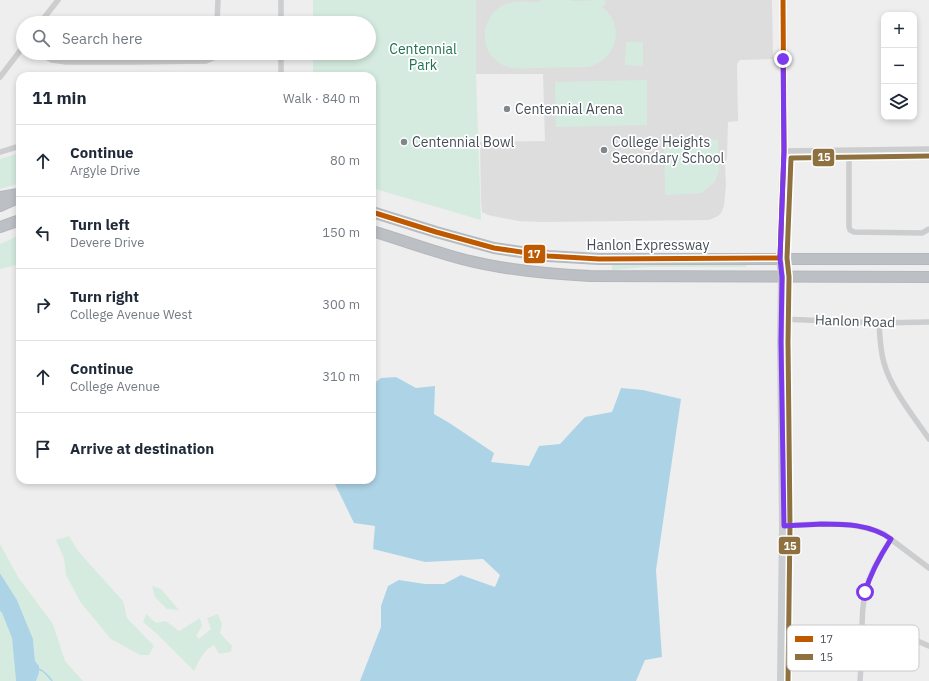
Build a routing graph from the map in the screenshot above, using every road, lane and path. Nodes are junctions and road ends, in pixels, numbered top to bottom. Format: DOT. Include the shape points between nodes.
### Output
graph roads {
  1 [pos="58,0"];
  2 [pos="218,0"];
  3 [pos="281,0"];
  4 [pos="783,0"];
  5 [pos="45,16"];
  6 [pos="218,16"];
  7 [pos="281,16"];
  8 [pos="16,55"];
  9 [pos="53,60"];
  10 [pos="209,60"];
  11 [pos="281,60"];
  12 [pos="134,62"];
  13 [pos="281,72"];
  14 [pos="0,77"];
  15 [pos="16,147"];
  16 [pos="848,150"];
  17 [pos="929,150"];
  18 [pos="784,151"];
  19 [pos="0,152"];
  20 [pos="16,195"];
  21 [pos="0,197"];
  22 [pos="16,199"];
  23 [pos="0,206"];
  24 [pos="376,213"];
  25 [pos="16,221"];
  26 [pos="0,227"];
  27 [pos="929,229"];
  28 [pos="376,232"];
  29 [pos="780,258"];
  30 [pos="929,259"];
  31 [pos="929,276"];
  32 [pos="782,277"];
  33 [pos="781,319"];
  34 [pos="929,322"];
  35 [pos="879,323"];
  36 [pos="929,439"];
  37 [pos="784,526"];
  38 [pos="891,539"];
  39 [pos="929,568"];
  40 [pos="861,625"];
  41 [pos="919,642"];
  42 [pos="929,646"];
  43 [pos="860,671"];
  44 [pos="781,681"];
  45 [pos="860,681"];
  1 -- 5 [label="street"];
  2 -- 6 [label="street"];
  3 -- 7 [label="street"];
  4 -- 18 [label="street"];
  8 -- 14 [label="street"];
  9 -- 12 [label="street"];
  10 -- 12 [label="street"];
  11 -- 13 [label="street"];
  15 -- 19 [label="street"];
  16 -- 17 [label="street"];
  16 -- 18 [label="street"];
  16 -- 27 [label="street" via="850,230 922,233"];
  18 -- 29 [label="street"];
  20 -- 21 [label="highway"];
  22 -- 23 [label="highway"];
  24 -- 29 [label="highway, Hanlon Expressway" via="494,248 548,256 599,259"];
  25 -- 26 [label="highway"];
  28 -- 32 [label="highway" via="463,259 547,274"];
  29 -- 30 [label="highway, Hanlon Expressway"];
  29 -- 32 [label="street"];
  31 -- 32 [label="highway"];
  32 -- 33 [label="street"];
  33 -- 35 [label="street, Hanlon Road"];
  33 -- 37 [label="street"];
  34 -- 35 [label="street, Hanlon Road"];
  35 -- 36 [label="street" via="883,361 889,377"];
  37 -- 38 [label="street" via="842,524 876,530"];
  37 -- 44 [label="street"];
  38 -- 39 [label="street"];
  38 -- 40 [label="street" via="867,586"];
  41 -- 42 [label="street"];
  43 -- 45 [label="street"];
}
